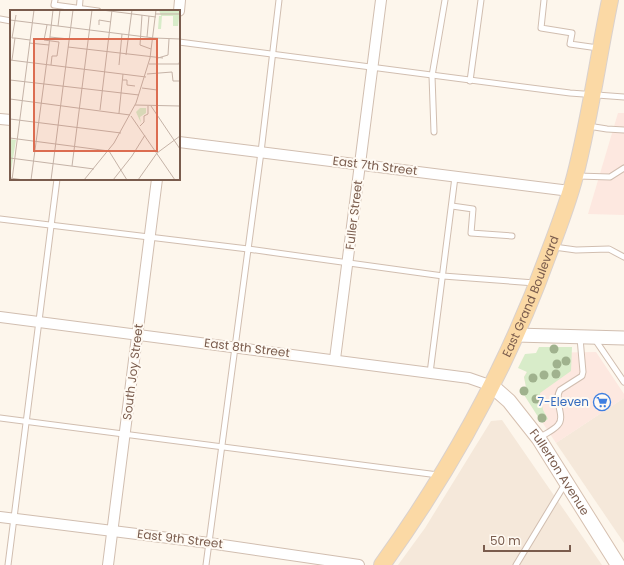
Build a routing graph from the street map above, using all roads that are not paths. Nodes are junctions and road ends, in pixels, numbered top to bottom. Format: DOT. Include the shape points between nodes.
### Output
graph roads {
  1 [pos="55,0"];
  2 [pos="80,0"];
  3 [pos="279,0"];
  4 [pos="381,0"];
  5 [pos="445,0"];
  6 [pos="481,0"];
  7 [pos="544,0"];
  8 [pos="610,0"];
  9 [pos="79,10"];
  10 [pos="0,19"];
  11 [pos="10,21"];
  12 [pos="180,42"];
  13 [pos="600,48"];
  14 [pos="272,55"];
  15 [pos="372,68"];
  16 [pos="432,76"];
  17 [pos="470,81"];
  18 [pos="592,96"];
  19 [pos="624,96"];
  20 [pos="0,119"];
  21 [pos="10,120"];
  22 [pos="585,125"];
  23 [pos="624,130"];
  24 [pos="434,132"];
  25 [pos="180,142"];
  26 [pos="261,152"];
  27 [pos="624,162"];
  28 [pos="360,164"];
  29 [pos="624,168"];
  30 [pos="575,175"];
  31 [pos="455,176"];
  32 [pos="57,180"];
  33 [pos="157,180"];
  34 [pos="570,191"];
  35 [pos="452,206"];
  36 [pos="0,219"];
  37 [pos="51,226"];
  38 [pos="150,236"];
  39 [pos="512,236"];
  40 [pos="551,246"];
  41 [pos="248,249"];
  42 [pos="624,257"];
  43 [pos="348,263"];
  44 [pos="443,276"];
  45 [pos="538,284"];
  46 [pos="0,317"];
  47 [pos="38,322"];
  48 [pos="138,334"];
  49 [pos="516,335"];
  50 [pos="580,337"];
  51 [pos="593,338"];
  52 [pos="624,338"];
  53 [pos="235,347"];
  54 [pos="335,359"];
  55 [pos="430,373"];
  56 [pos="624,382"];
  57 [pos="492,386"];
  58 [pos="0,418"];
  59 [pos="26,422"];
  60 [pos="125,435"];
  61 [pos="539,439"];
  62 [pos="222,447"];
  63 [pos="443,476"];
  64 [pos="566,482"];
  65 [pos="0,516"];
  66 [pos="14,518"];
  67 [pos="112,531"];
  68 [pos="209,543"];
  69 [pos="8,565"];
  70 [pos="108,565"];
  71 [pos="206,565"];
  72 [pos="359,565"];
  73 [pos="382,565"];
  74 [pos="516,565"];
  75 [pos="618,565"];
  1 -- 9 [label="lane" via="54,5"];
  2 -- 9 [label="lane"];
  3 -- 14 [label="lane"];
  4 -- 15 [label="street, Fuller Street"];
  5 -- 16 [label="lane"];
  6 -- 17 [label="lane"];
  7 -- 13 [label="lane" via="541,28 572,33 570,44"];
  8 -- 13 [label="main road, East Grand Boulevard"];
  10 -- 11 [label="lane"];
  12 -- 14 [label="lane"];
  13 -- 18 [label="main road, East Grand Boulevard"];
  14 -- 15 [label="lane"];
  14 -- 26 [label="lane"];
  15 -- 16 [label="lane"];
  15 -- 28 [label="street, Fuller Street"];
  16 -- 17 [label="lane"];
  16 -- 24 [label="lane"];
  17 -- 18 [label="lane"];
  18 -- 19 [label="lane"];
  18 -- 22 [label="main road, East Grand Boulevard"];
  20 -- 21 [label="street"];
  22 -- 23 [label="lane"];
  22 -- 30 [label="main road, East Grand Boulevard"];
  25 -- 26 [label="street, East 7th Street"];
  26 -- 28 [label="street, East 7th Street"];
  26 -- 41 [label="lane"];
  27 -- 29 [label="lane"];
  28 -- 31 [label="street, East 7th Street"];
  28 -- 43 [label="street, Fuller Street"];
  29 -- 30 [label="lane" via="610,177"];
  30 -- 34 [label="main road, East Grand Boulevard"];
  31 -- 34 [label="street, East 7th Street"];
  31 -- 35 [label="lane"];
  32 -- 37 [label="lane"];
  33 -- 38 [label="street, South Joy Street"];
  34 -- 40 [label="main road, East Grand Boulevard"];
  35 -- 39 [label="lane" via="473,209 471,232"];
  35 -- 44 [label="lane"];
  36 -- 37 [label="lane"];
  37 -- 38 [label="lane"];
  37 -- 47 [label="lane"];
  38 -- 41 [label="lane"];
  38 -- 48 [label="street, South Joy Street"];
  40 -- 42 [label="lane" via="576,250 609,249"];
  40 -- 45 [label="main road, East Grand Boulevard"];
  41 -- 43 [label="lane"];
  41 -- 53 [label="lane"];
  43 -- 44 [label="lane"];
  43 -- 54 [label="street, Fuller Street"];
  44 -- 45 [label="lane"];
  44 -- 55 [label="lane"];
  45 -- 49 [label="main road, East Grand Boulevard"];
  46 -- 47 [label="street, East 8th Street"];
  47 -- 48 [label="street, East 8th Street"];
  47 -- 59 [label="lane"];
  48 -- 53 [label="street, East 8th Street"];
  48 -- 60 [label="street, South Joy Street"];
  49 -- 50 [label="street"];
  49 -- 57 [label="main road, East Grand Boulevard"];
  50 -- 51 [label="street"];
  50 -- 61 [label="lane" via="582,376 560,390 557,404 561,420"];
  51 -- 52 [label="street"];
  51 -- 56 [label="lane"];
  53 -- 54 [label="street, East 8th Street"];
  53 -- 62 [label="lane"];
  54 -- 55 [label="street, East 8th Street"];
  55 -- 57 [label="street, East 8th Street" via="469,378"];
  57 -- 61 [label="main road, Fullerton Avenue" via="509,401"];
  57 -- 63 [label="main road, East Grand Boulevard"];
  58 -- 59 [label="lane"];
  59 -- 60 [label="lane"];
  59 -- 66 [label="lane"];
  60 -- 62 [label="lane"];
  60 -- 67 [label="street, South Joy Street"];
  61 -- 64 [label="main road, Fullerton Avenue"];
  62 -- 63 [label="lane"];
  62 -- 68 [label="lane"];
  63 -- 73 [label="main road, East Grand Boulevard"];
  64 -- 74 [label="lane"];
  64 -- 75 [label="main road, Fullerton Avenue"];
  65 -- 66 [label="street, East 9th Street"];
  66 -- 67 [label="street, East 9th Street"];
  66 -- 69 [label="lane"];
  67 -- 68 [label="street, East 9th Street"];
  67 -- 70 [label="street, South Joy Street"];
  68 -- 71 [label="lane"];
  68 -- 72 [label="street, East 9th Street"];
}
